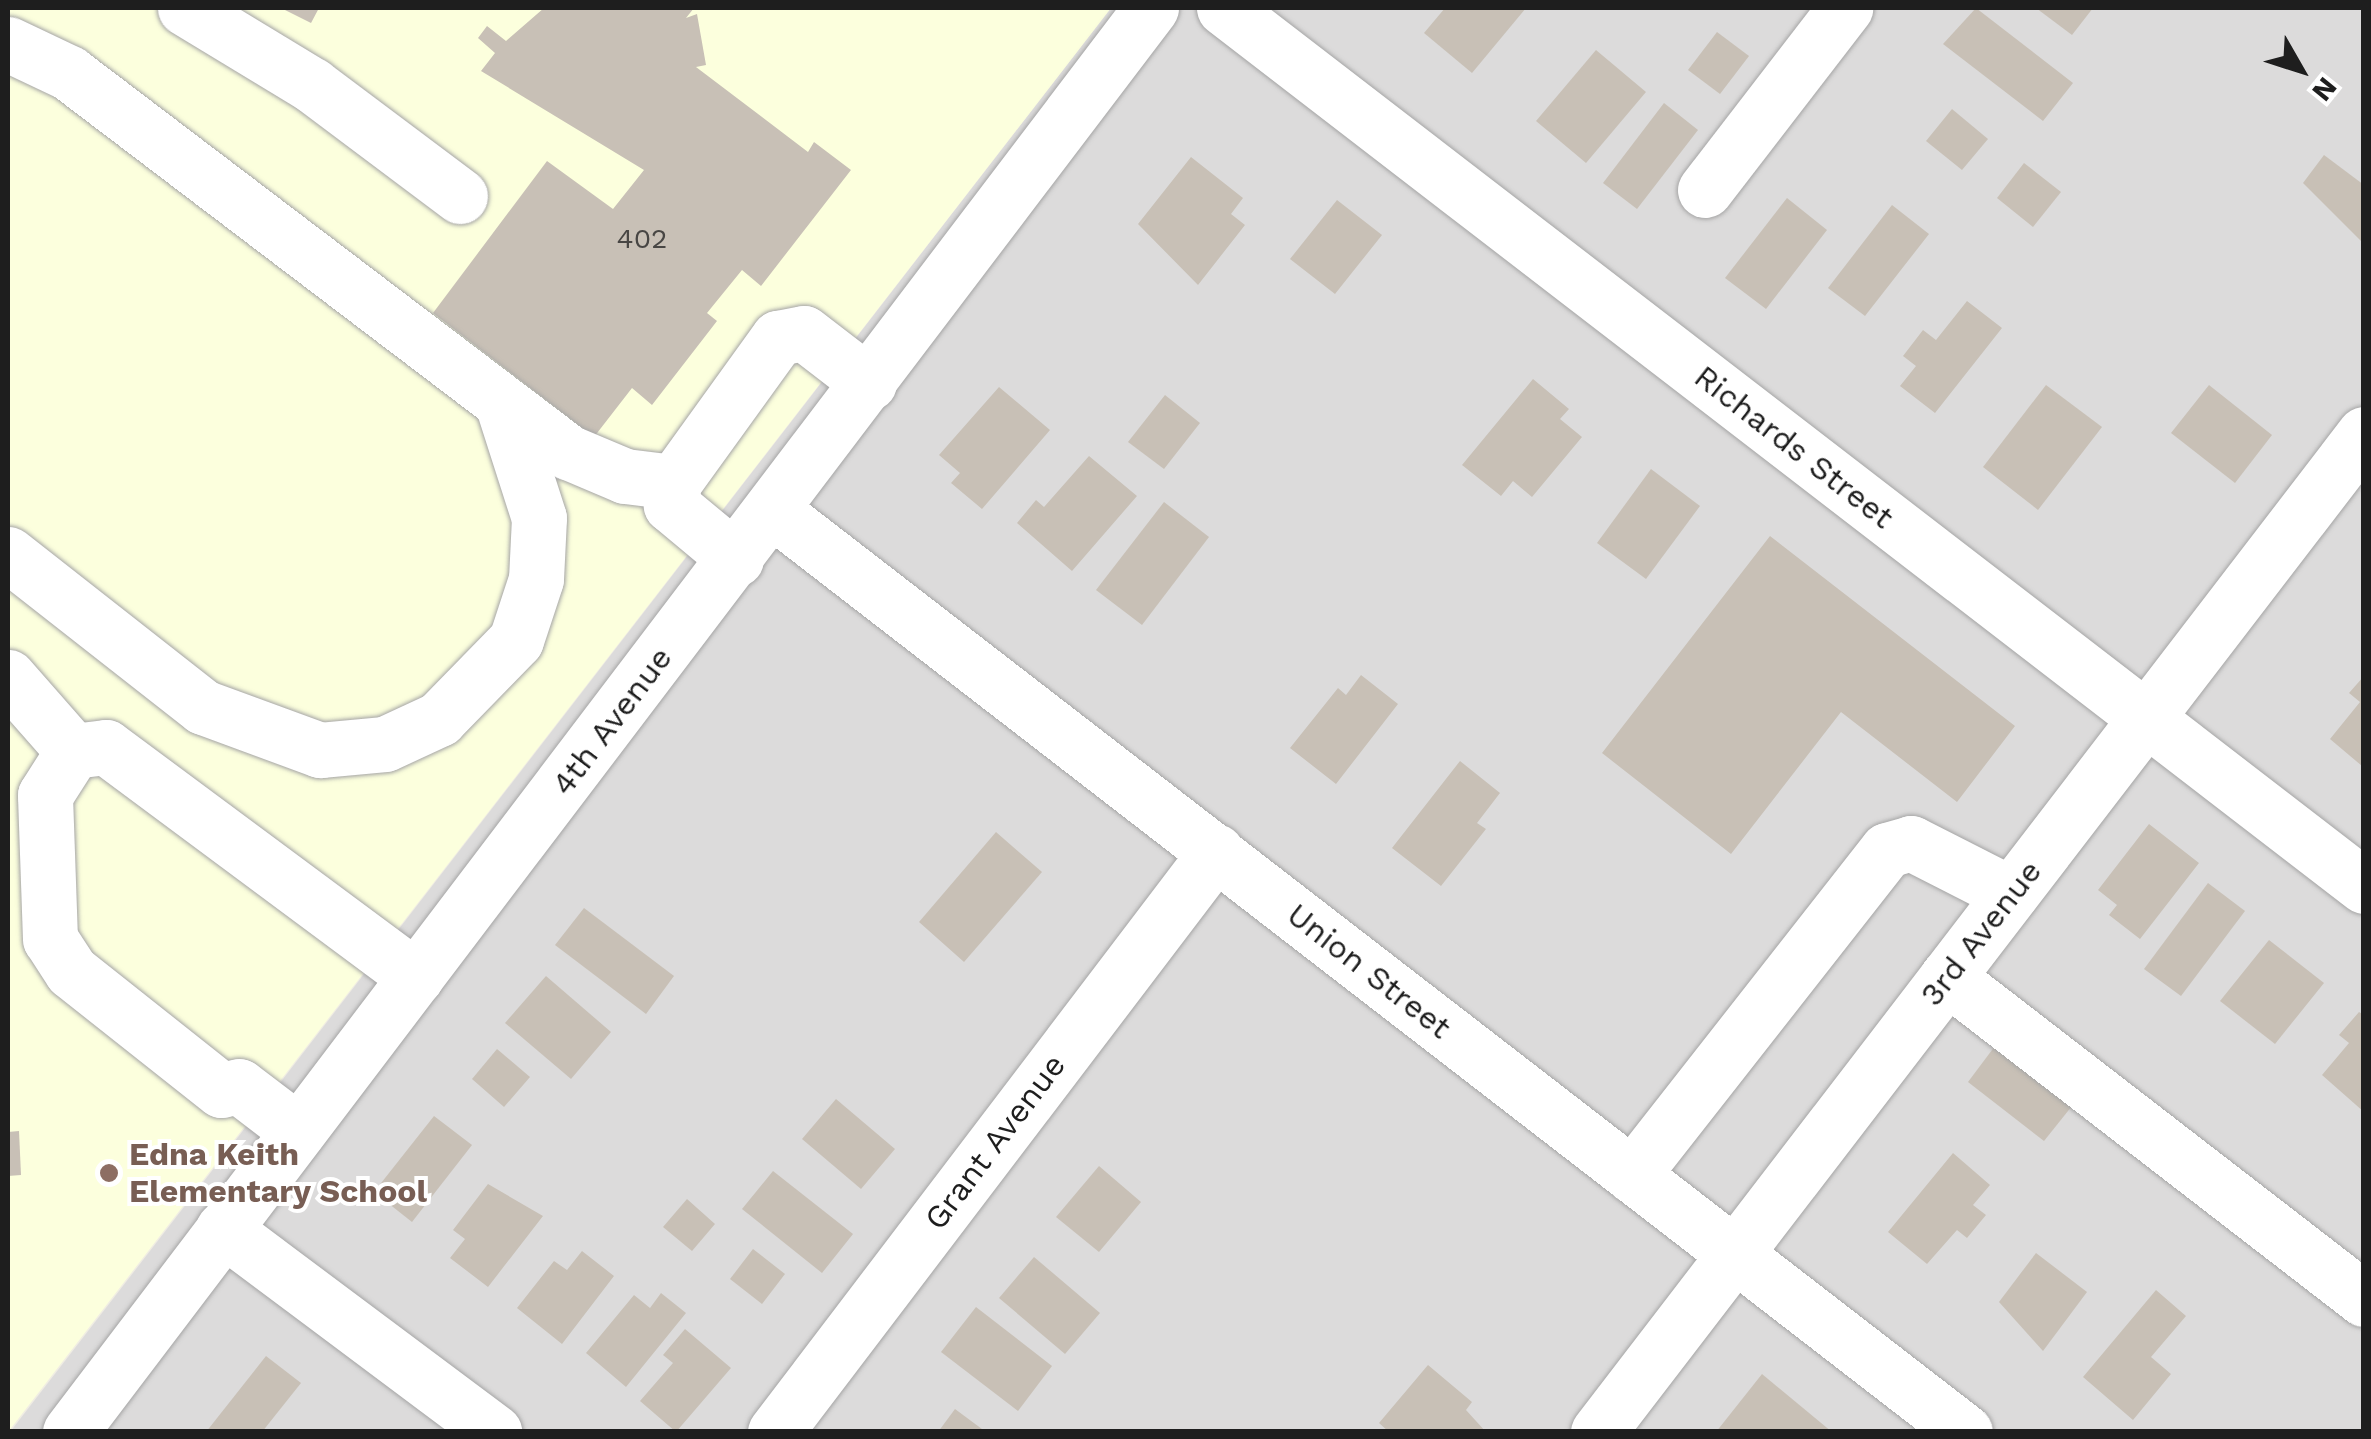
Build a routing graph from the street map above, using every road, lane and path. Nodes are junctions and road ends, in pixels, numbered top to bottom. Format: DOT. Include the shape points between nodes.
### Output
graph roads {
  1 [pos="186,8"];
  2 [pos="1151,8"];
  3 [pos="1224,8"];
  4 [pos="1845,8"];
  5 [pos="8,44"];
  6 [pos="1704,190"];
  7 [pos="460,196"];
  8 [pos="869,383"];
  9 [pos="504,406"];
  10 [pos="2364,434"];
  11 [pos="674,482"];
  12 [pos="2347,491"];
  13 [pos="773,511"];
  14 [pos="8,554"];
  15 [pos="736,560"];
  16 [pos="8,677"];
  17 [pos="2146,719"];
  18 [pos="73,752"];
  19 [pos="1216,852"];
  20 [pos="2364,886"];
  21 [pos="2012,894"];
  22 [pos="416,977"];
  23 [pos="1948,977"];
  24 [pos="298,1130"];
  25 [pos="1632,1175"];
  26 [pos="223,1229"];
  27 [pos="1732,1253"];
  28 [pos="2364,1299"];
  29 [pos="70,1432"];
  30 [pos="494,1432"];
  31 [pos="775,1432"];
  32 [pos="1598,1432"];
  33 [pos="1965,1432"];
  1 -- 7 [label="street" via="312,85"];
  2 -- 8 [label="street, 4th Avenue"];
  3 -- 17 [label="street, Richards Street"];
  4 -- 6 [label="street"];
  5 -- 9 [label="street" via="69,73"];
  8 -- 11 [label="street" via="804,333 778,338"];
  8 -- 13 [label="street, 4th Avenue"];
  9 -- 11 [label="street" via="600,469"];
  9 -- 14 [label="street" via="539,518 536,579 516,640 465,698 386,744 320,750 202,707"];
  10 -- 12 [label="street, 3rd Avenue"];
  11 -- 15 [label="street" via="671,505"];
  12 -- 17 [label="street, 3rd Avenue"];
  13 -- 15 [label="street, 4th Avenue"];
  13 -- 19 [label="street, Union Street"];
  15 -- 22 [label="street, 4th Avenue"];
  16 -- 18 [label="street"];
  17 -- 20 [label="street, Richards Street"];
  17 -- 21 [label="street, 3rd Avenue"];
  18 -- 22 [label="street" via="106,747"];
  18 -- 24 [label="street" via="44,795 50,938 70,971 220,1090 238,1086"];
  19 -- 25 [label="street, Union Street"];
  19 -- 31 [label="street, Grant Avenue"];
  21 -- 23 [label="street, 3rd Avenue"];
  21 -- 25 [label="street" via="1911,843 1886,850"];
  22 -- 24 [label="street, 4th Avenue"];
  23 -- 27 [label="street, 3rd Avenue"];
  23 -- 28 [label="street"];
  24 -- 26 [label="street, 4th Avenue"];
  25 -- 27 [label="street, Union Street"];
  26 -- 29 [label="street, 4th Avenue"];
  26 -- 30 [label="street"];
  27 -- 32 [label="street, 3rd Avenue"];
  27 -- 33 [label="street, Union Street"];
}
